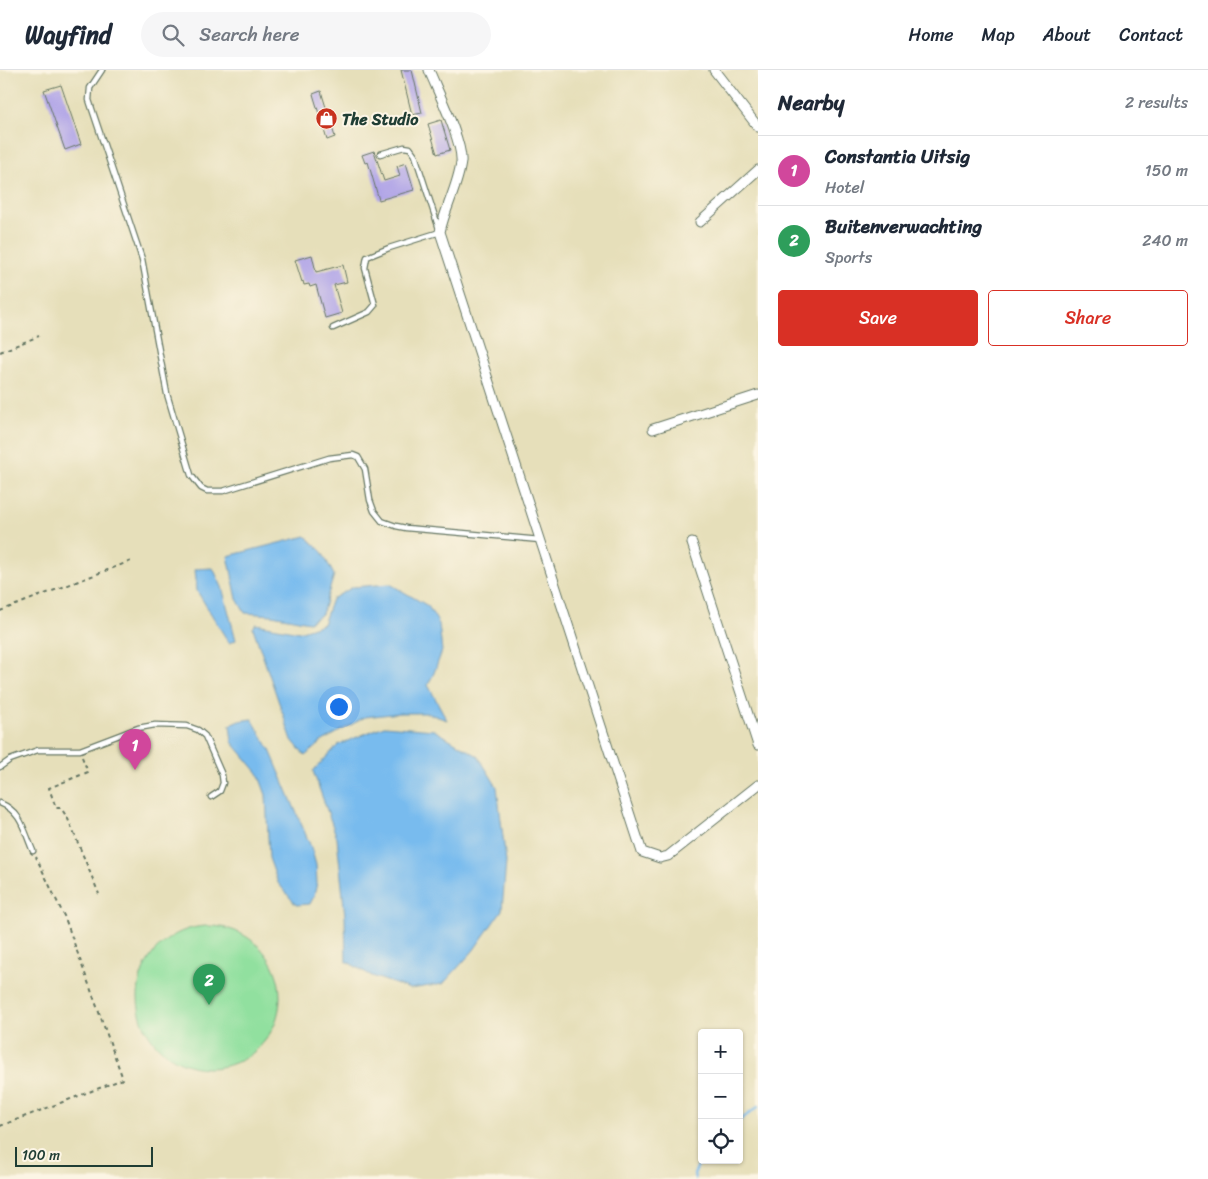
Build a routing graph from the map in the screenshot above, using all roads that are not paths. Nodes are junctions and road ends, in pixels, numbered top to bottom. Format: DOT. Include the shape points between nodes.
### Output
graph roads {
  1 [pos="102,70"];
  2 [pos="429,70"];
  3 [pos="714,70"];
  4 [pos="758,127"];
  5 [pos="380,154"];
  6 [pos="758,170"];
  7 [pos="700,222"];
  8 [pos="440,232"];
  9 [pos="333,328"];
  10 [pos="758,396"];
  11 [pos="653,429"];
  12 [pos="540,540"];
  13 [pos="692,543"];
  14 [pos="758,745"];
  15 [pos="0,767"];
  16 [pos="758,785"];
  17 [pos="210,797"];
  18 [pos="0,803"];
  19 [pos="33,851"];
  1 -- 12 [label="lane" via="90,88 89,100 144,268 174,422 191,475 201,488 223,491 329,458 353,455 362,463 370,500 382,521 406,528"];
  2 -- 8 [label="street" via="461,153 456,182"];
  3 -- 4 [label="street"];
  5 -- 8 [label="lane" via="410,148"];
  6 -- 7 [label="street"];
  8 -- 9 [label="lane" via="369,256 365,268 375,305 369,312"];
  8 -- 12 [label="street"];
  10 -- 11 [label="street"];
  12 -- 16 [label="street" via="642,852 655,857 673,852"];
  13 -- 14 [label="street"];
  15 -- 17 [label="lane" via="38,750 80,750 138,728 178,725 192,727 205,736 224,779 220,791"];
  18 -- 19 [label="lane" via="17,814"];
}
